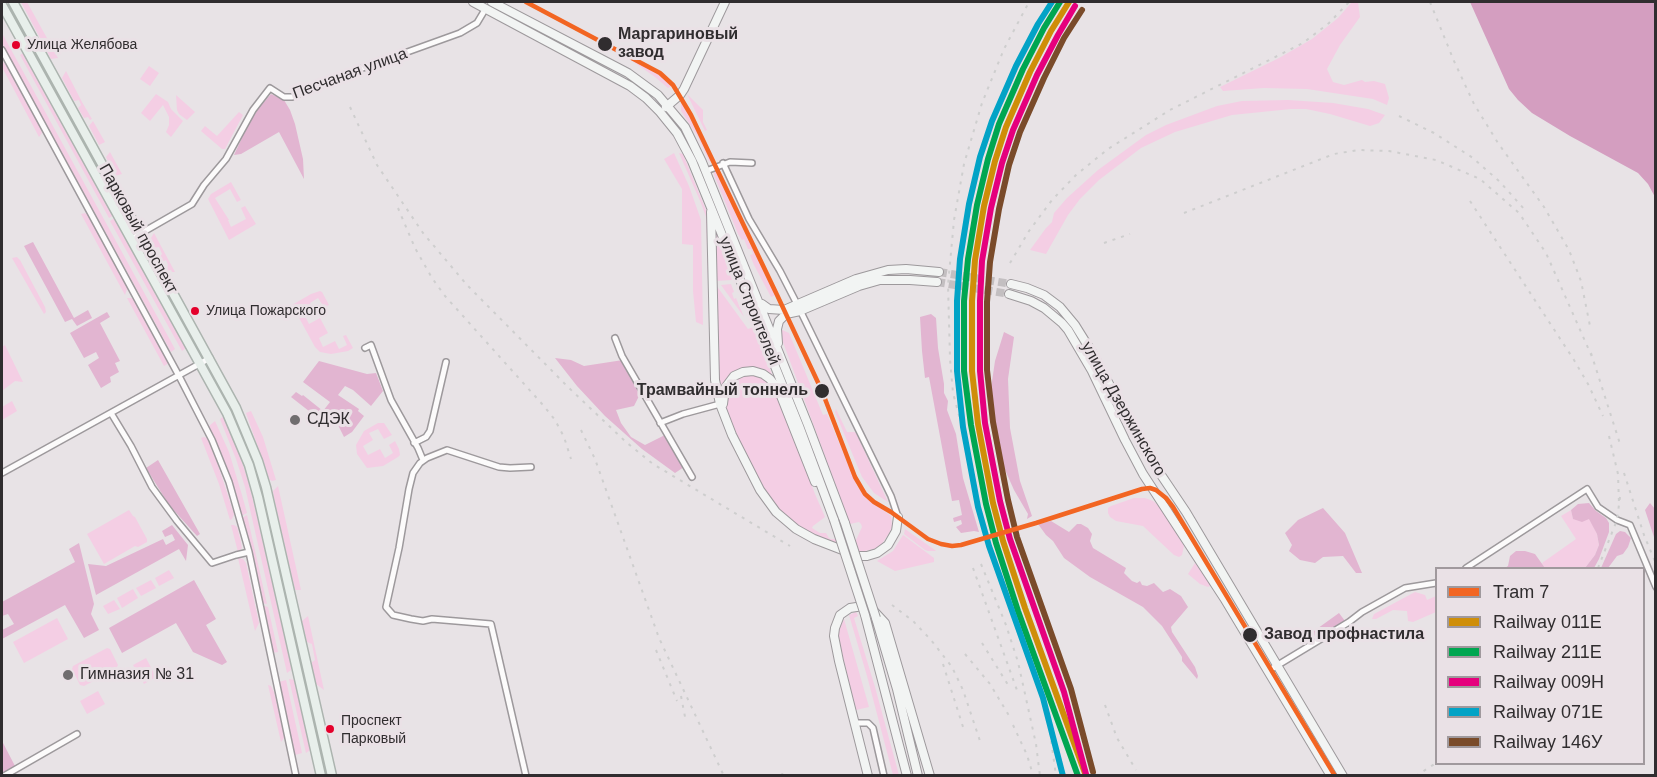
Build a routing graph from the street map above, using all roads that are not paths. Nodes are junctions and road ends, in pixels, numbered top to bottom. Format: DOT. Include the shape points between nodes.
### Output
graph roads {
  1 [pos="13,2"];
  2 [pos="473,2"];
  3 [pos="492,2"];
  4 [pos="725,2"];
  5 [pos="2,5"];
  6 [pos="486,8"];
  7 [pos="2,50"];
  8 [pos="668,106"];
  9 [pos="660,112"];
  10 [pos="723,163"];
  11 [pos="752,163"];
  12 [pos="706,171"];
  13 [pos="711,205"];
  14 [pos="140,234"];
  15 [pos="131,239"];
  16 [pos="939,272"];
  17 [pos="937,282"];
  18 [pos="1011,284"];
  19 [pos="1009,294"];
  20 [pos="757,298"];
  21 [pos="799,307"];
  22 [pos="615,338"];
  23 [pos="365,348"];
  24 [pos="778,350"];
  25 [pos="210,358"];
  26 [pos="446,362"];
  27 [pos="201,364"];
  28 [pos="179,376"];
  29 [pos="720,404"];
  30 [pos="111,413"];
  31 [pos="725,417"];
  32 [pos="660,423"];
  33 [pos="414,443"];
  34 [pos="423,460"];
  35 [pos="531,467"];
  36 [pos="2,473"];
  37 [pos="692,477"];
  38 [pos="829,506"];
  39 [pos="898,517"];
  40 [pos="249,552"];
  41 [pos="1468,567"];
  42 [pos="1435,584"];
  43 [pos="1656,587"];
  44 [pos="1276,665"];
  45 [pos="1268,671"];
  46 [pos="855,723"];
  47 [pos="77,734"];
  48 [pos="4,776"];
  49 [pos="296,776"];
  50 [pos="321,776"];
  51 [pos="332,776"];
  52 [pos="526,776"];
  53 [pos="868,776"];
  54 [pos="884,776"];
  55 [pos="907,776"];
  56 [pos="918,776"];
  57 [pos="930,776"];
  58 [pos="1331,776"];
  59 [pos="1343,776"];
  1 -- 14 [label="main road, Парковый проспект"];
  2 -- 6 [label="main road, улица Строителей"];
  3 -- 8 [label="main road, улица Строителей" via="628,73"];
  4 -- 8 [label="main road" via="684,89"];
  5 -- 15 [label="main road, Парковый проспект"];
  6 -- 9 [label="main road, улица Строителей" via="614,77"];
  6 -- 14 [label="street, Песчаная улица" via="477,23 460,33 292,97 284,97 270,88 226,159 192,204"];
  7 -- 28 [label="street"];
  8 -- 9 [label="main road"];
  8 -- 12 [label="main road, улица Строителей" via="689,134"];
  9 -- 13 [label="main road, улица Строителей" via="687,151"];
  10 -- 11 [label="street"];
  10 -- 12 [label="street"];
  10 -- 21 [label="street"];
  12 -- 20 [label="main road, улица Строителей"];
  13 -- 29 [label="main road"];
  13 -- 38 [label="main road, улица Строителей"];
  14 -- 15 [label="street, Песчаная улица"];
  14 -- 25 [label="main road, Парковый проспект"];
  15 -- 27 [label="main road, Парковый проспект"];
  16 -- 21 [label="main road" via="880,271"];
  17 -- 21 [label="main road" via="880,280"];
  18 -- 44 [label="main road, улица Дзержинского" via="1044,295 1075,325 1136,435"];
  19 -- 45 [label="main road, улица Дзержинского" via="1044,308 1068,330 1143,474"];
  20 -- 21 [label="main road" via="765,308 774,311"];
  20 -- 24 [label="main road, улица Строителей"];
  21 -- 24 [label="main road" via="779,321"];
  21 -- 39 [label="street"];
  22 -- 32 [label="street"];
  23 -- 33 [label="street" via="370,345 391,400"];
  24 -- 56 [label="main road, улица Строителей, bridge" via="845,523 895,681"];
  25 -- 27 [label="street"];
  25 -- 51 [label="main road, Парковый проспект" via="236,408 266,487"];
  26 -- 33 [label="street" via="430,431"];
  27 -- 28 [label="street"];
  27 -- 50 [label="main road, Парковый проспект" via="228,413 249,465"];
  28 -- 30 [label="street"];
  28 -- 40 [label="street" via="229,482"];
  29 -- 31 [label="main road"];
  29 -- 32 [label="street"];
  30 -- 36 [label="street"];
  30 -- 40 [label="street" via="152,487 212,563"];
  31 -- 38 [label="main road" via="723,394 732,378 753,371 770,379 779,391 810,471"];
  31 -- 39 [label="main road" via="763,495 781,517 801,532 844,552 867,556 880,551 891,540"];
  32 -- 37 [label="street"];
  33 -- 34 [label="street"];
  34 -- 35 [label="street" via="447,450 499,467"];
  34 -- 52 [label="street" via="409,489 386,607 393,615 411,620 491,624"];
  38 -- 55 [label="main road, улица Строителей, bridge" via="865,615"];
  40 -- 49 [label="street"];
  41 -- 43 [label="street" via="1587,489 1598,507 1630,525"];
  42 -- 44 [label="street" via="1405,588"];
  44 -- 45 [label="street"];
  44 -- 59 [label="main road, улица Дзержинского"];
  45 -- 58 [label="main road, улица Дзержинского"];
  46 -- 53 [label="main road"];
  46 -- 54 [label="street" via="868,723 873,728"];
  46 -- 57 [label="main road" via="834,636 840,615 863,606 871,608 885,622"];
  47 -- 48 [label="street"];
}
